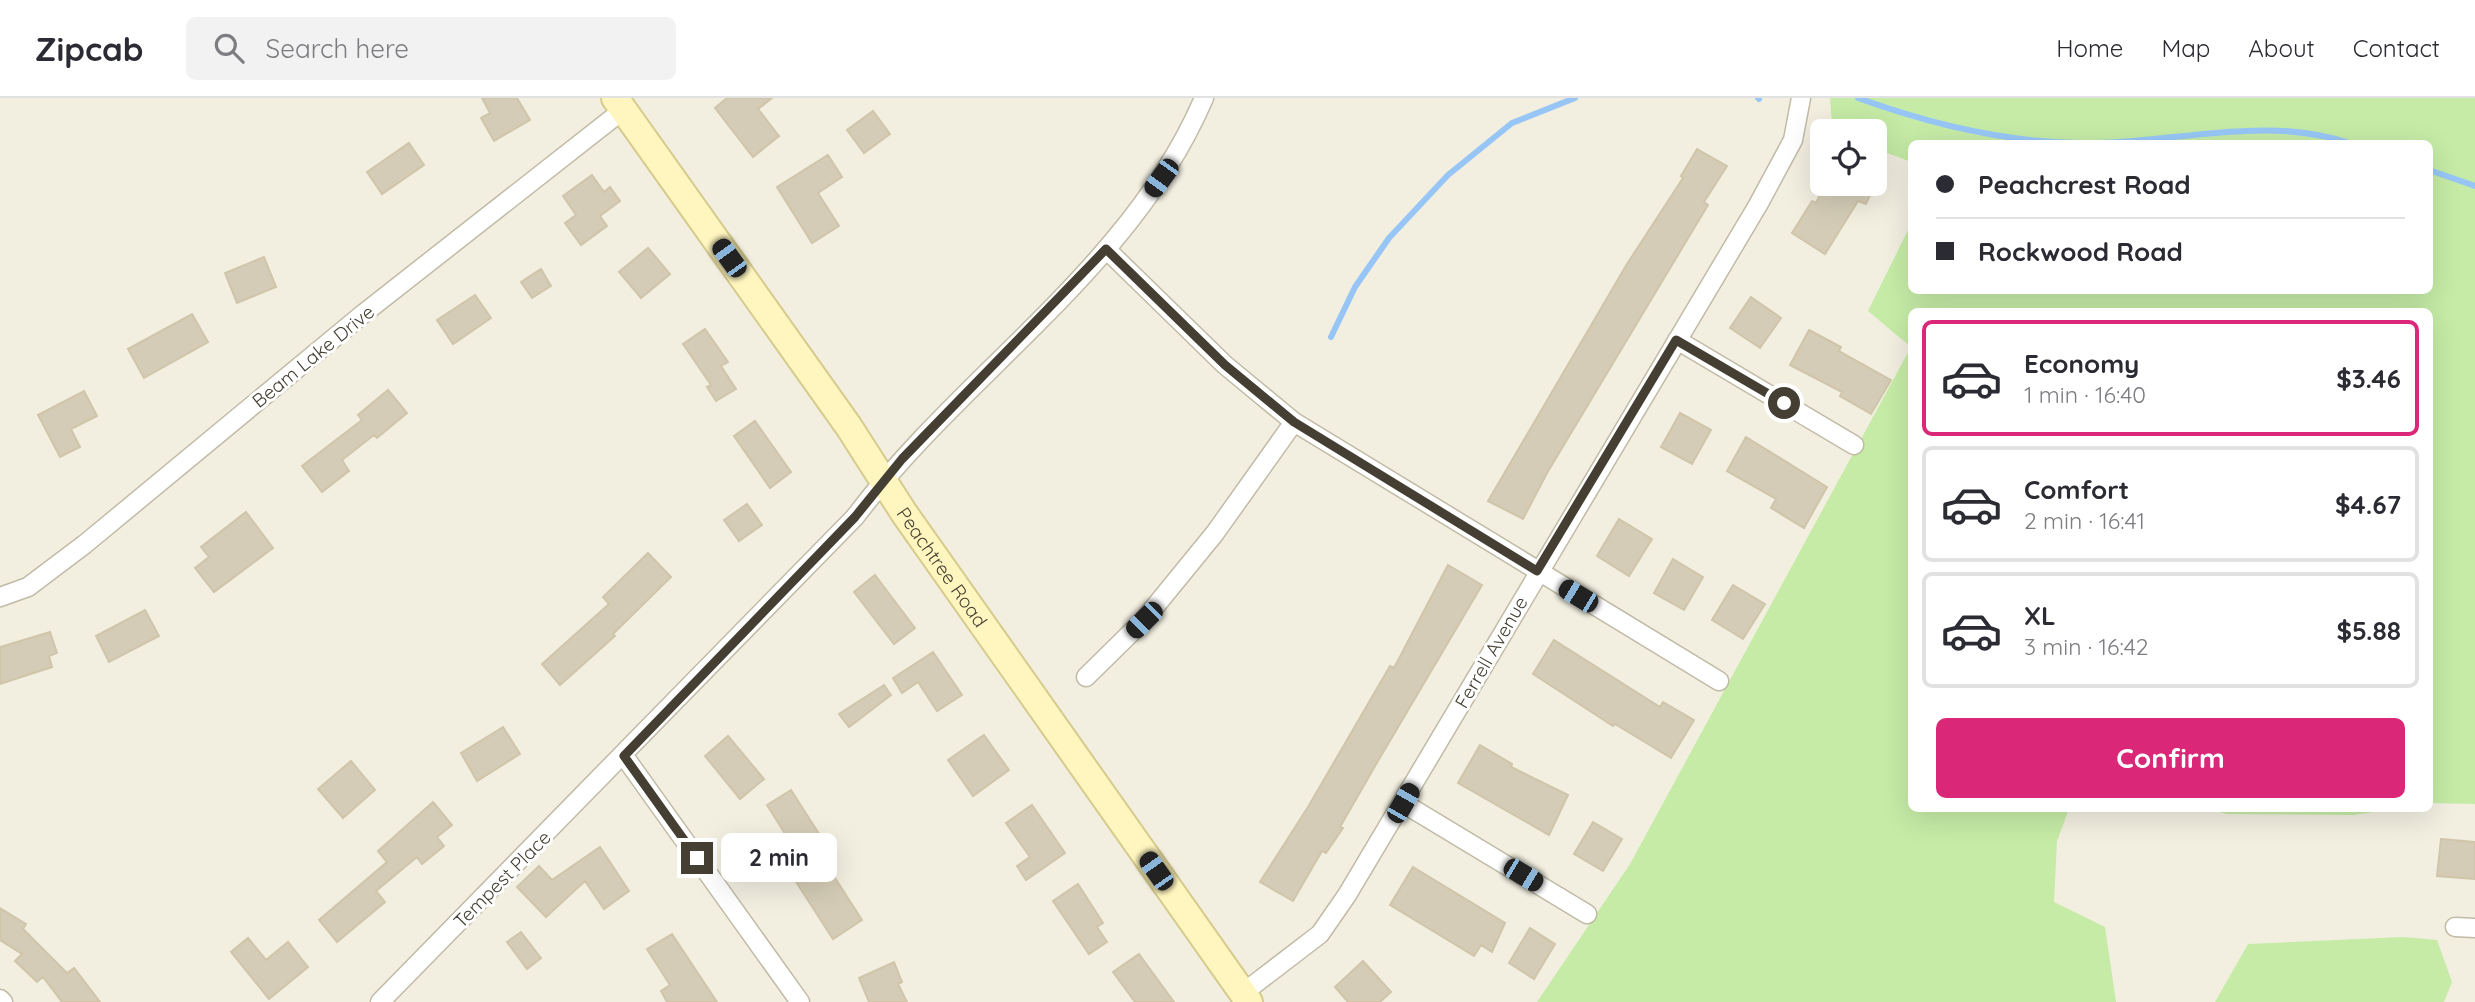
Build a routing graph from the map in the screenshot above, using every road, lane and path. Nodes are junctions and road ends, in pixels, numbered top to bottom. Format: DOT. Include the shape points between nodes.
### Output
graph roads {
  1 [pos="1204,98"];
  2 [pos="1801,98"];
  3 [pos="619,104"];
  4 [pos="1106,249"];
  5 [pos="1676,340"];
  6 [pos="1294,422"];
  7 [pos="1854,445"];
  8 [pos="883,481"];
  9 [pos="1537,571"];
  10 [pos="0,597"];
  11 [pos="1086,677"];
  12 [pos="1719,681"];
  13 [pos="624,756"];
  14 [pos="1403,803"];
  15 [pos="1587,914"];
  16 [pos="2455,927"];
  17 [pos="2475,928"];
  18 [pos="1246,998"];
  19 [pos="380,1002"];
  20 [pos="800,1002"];
  1 -- 4 [label="street, Tempest Place" via="1174,161"];
  2 -- 5 [label="street, Ferrell Avenue" via="1793,140"];
  3 -- 8 [label="street, Peachtree Road" via="849,426"];
  3 -- 10 [label="street, Beam Lake Drive" via="85,544 28,587"];
  4 -- 6 [label="street" via="1225,365"];
  4 -- 8 [label="street, Tempest Place"];
  5 -- 7 [label="street"];
  5 -- 9 [label="street, Ferrell Avenue"];
  6 -- 9 [label="street"];
  6 -- 11 [label="street" via="1215,533 1152,610"];
  8 -- 13 [label="street, Tempest Place" via="855,517"];
  8 -- 18 [label="street, Peachtree Road"];
  9 -- 12 [label="street"];
  9 -- 14 [label="street, Ferrell Avenue"];
  13 -- 19 [label="street, Tempest Place"];
  13 -- 20 [label="street"];
  14 -- 15 [label="street"];
  14 -- 18 [label="street, Ferrell Avenue" via="1320,934"];
  16 -- 17 [label="street"];
}
